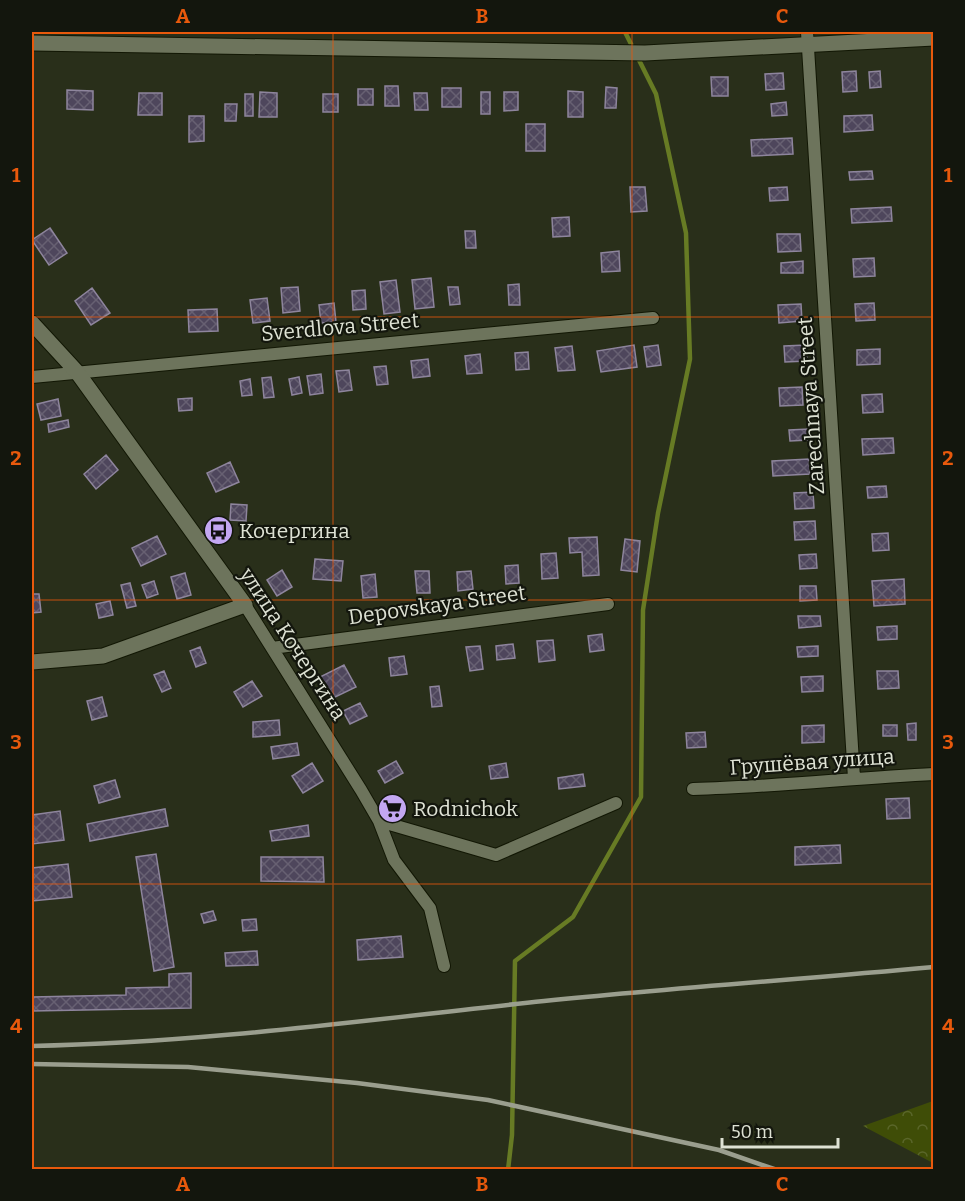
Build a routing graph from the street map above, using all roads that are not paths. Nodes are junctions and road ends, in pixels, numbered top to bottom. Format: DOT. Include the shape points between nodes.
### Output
graph roads {
  1 [pos="808,38"];
  2 [pos="933,38"];
  3 [pos="32,43"];
  4 [pos="653,318"];
  5 [pos="32,323"];
  6 [pos="77,372"];
  7 [pos="32,378"];
  8 [pos="608,603"];
  9 [pos="245,605"];
  10 [pos="272,648"];
  11 [pos="32,662"];
  12 [pos="933,774"];
  13 [pos="854,777"];
  14 [pos="693,789"];
  15 [pos="616,804"];
  16 [pos="379,821"];
  17 [pos="444,966"];
  1 -- 2 [label="street"];
  1 -- 3 [label="street" via="645,53"];
  1 -- 13 [label="street, Zarechnaya Street"];
  4 -- 6 [label="street, Sverdlova Street"];
  5 -- 6 [label="street, улица Кочергина"];
  6 -- 7 [label="street, Sverdlova Street"];
  6 -- 9 [label="street, улица Кочергина"];
  8 -- 10 [label="street, Depovskaya Street"];
  9 -- 10 [label="street, улица Кочергина"];
  9 -- 11 [label="street" via="103,656"];
  10 -- 16 [label="street, улица Кочергина"];
  12 -- 13 [label="street, Грушёвая улица"];
  13 -- 14 [label="street, Грушёвая улица"];
  15 -- 16 [label="street" via="496,855"];
  16 -- 17 [label="street, улица Кочергина" via="394,860 430,908"];
}
